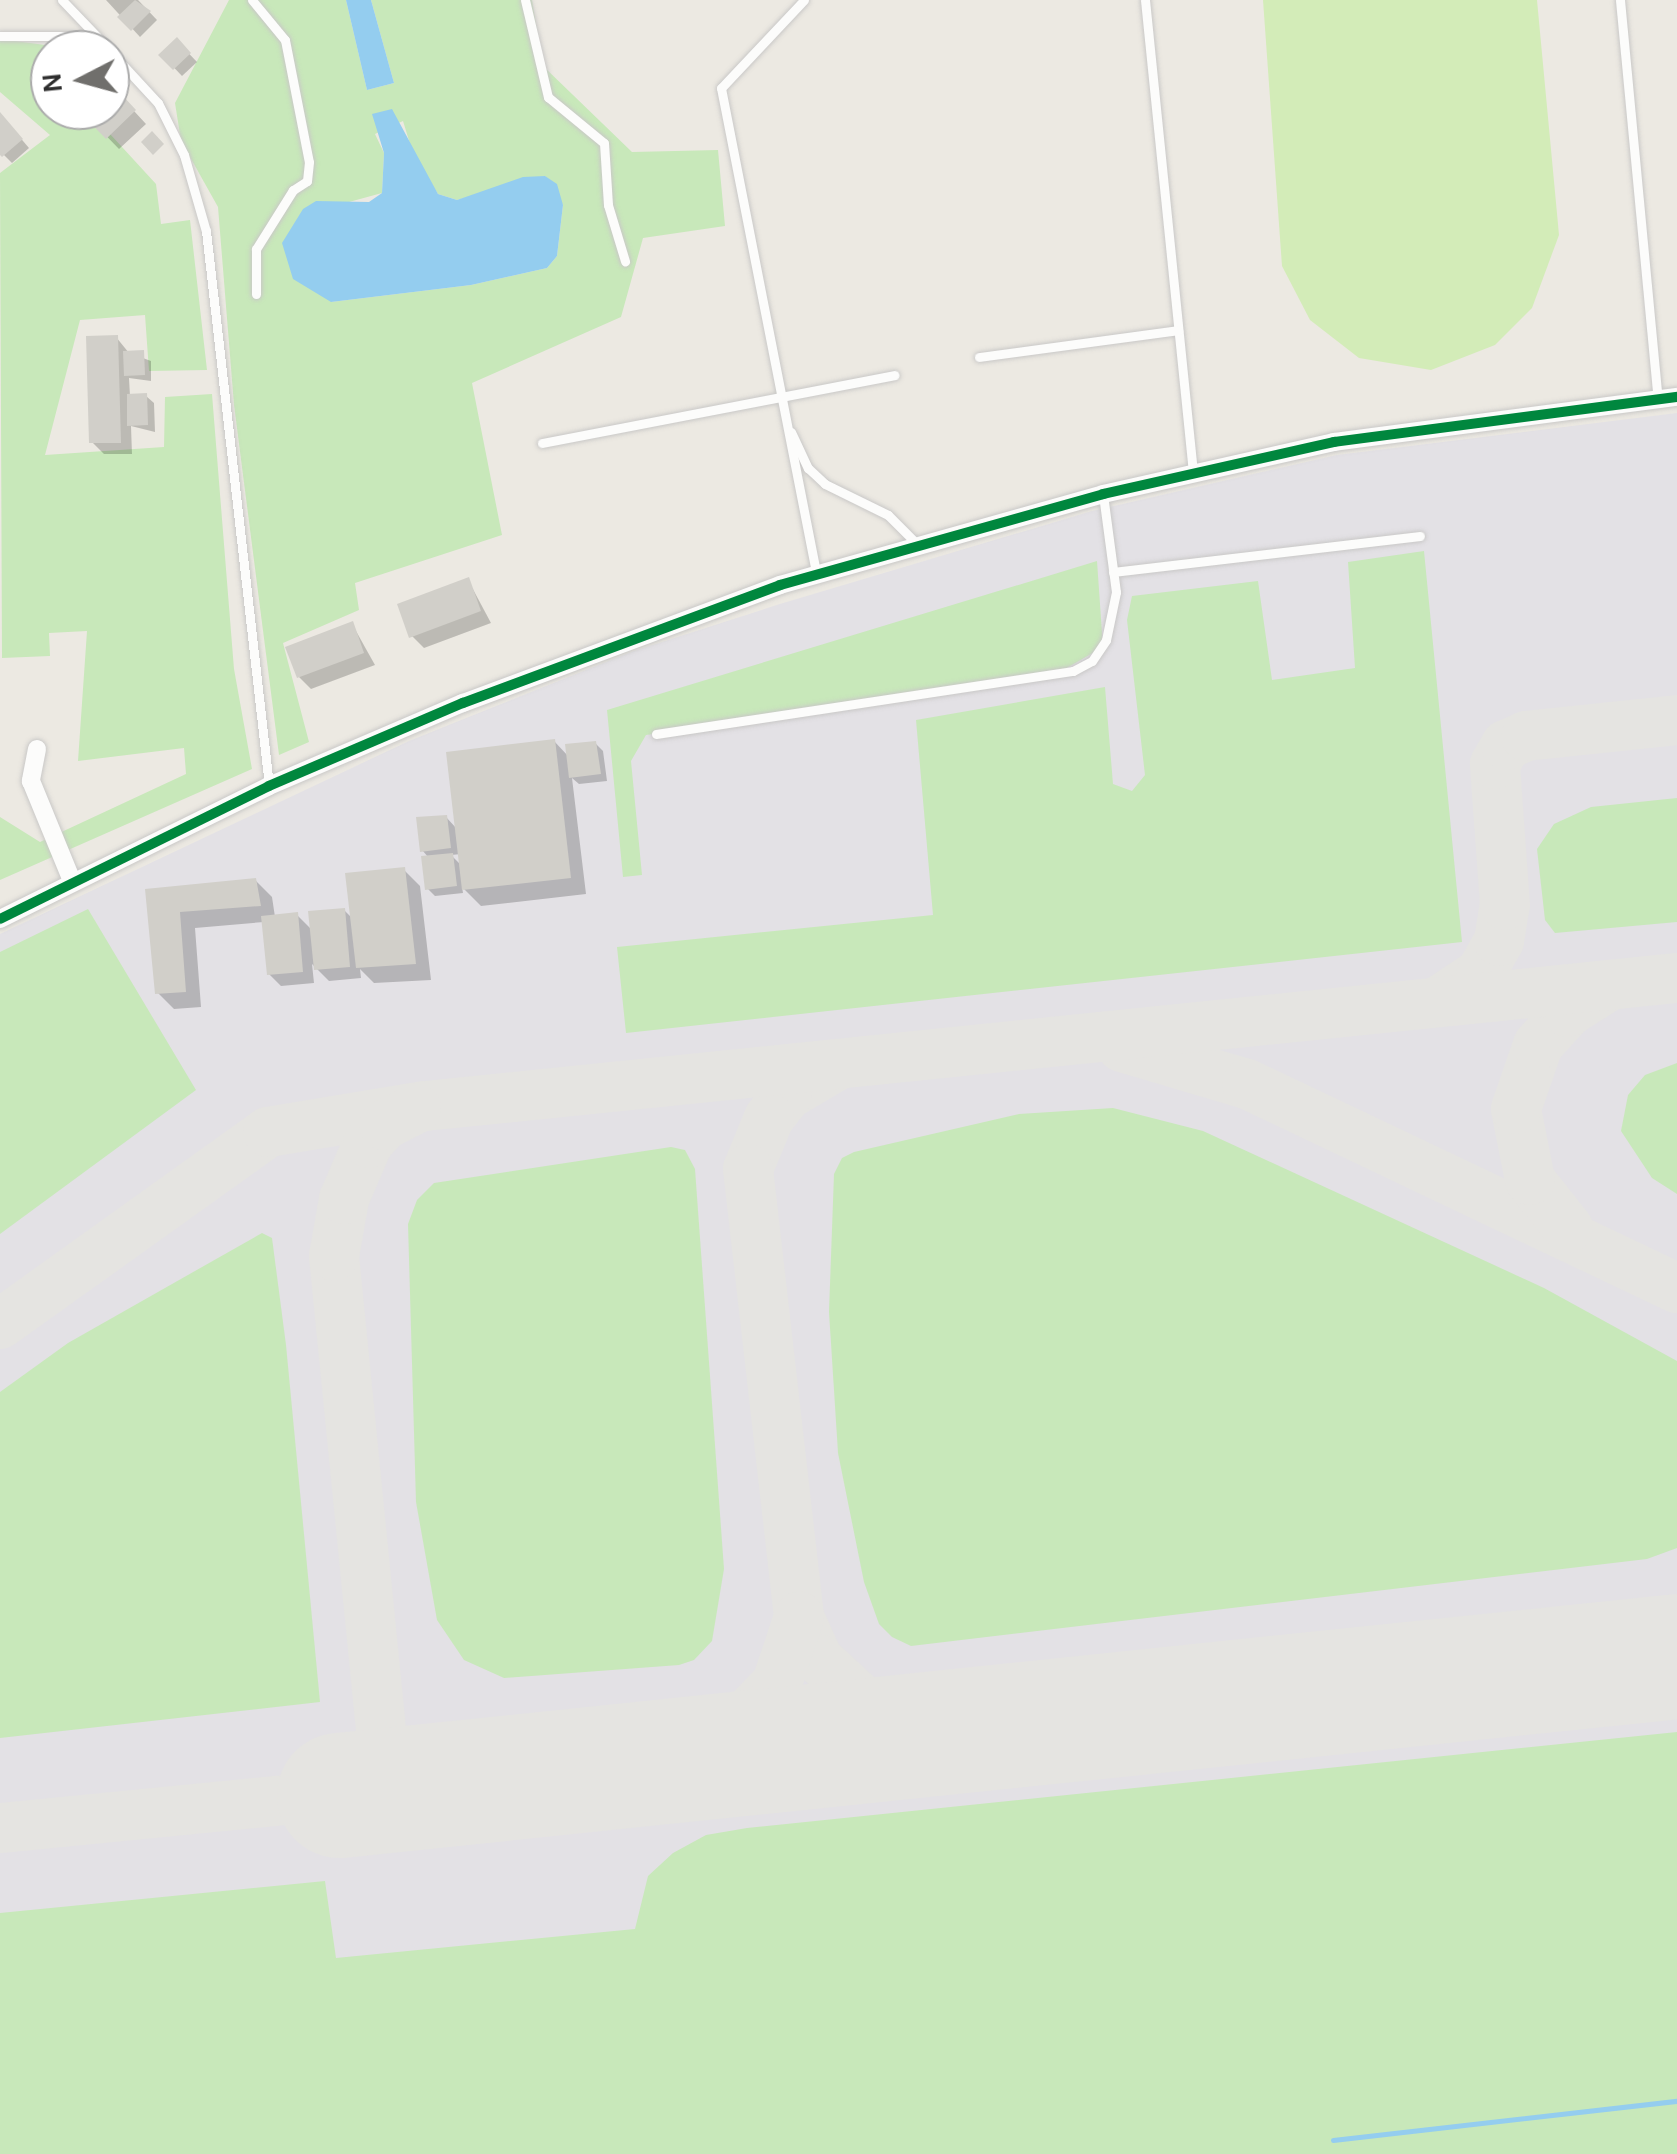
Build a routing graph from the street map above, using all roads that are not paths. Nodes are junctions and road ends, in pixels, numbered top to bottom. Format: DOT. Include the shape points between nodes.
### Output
graph roads {
  1 [pos="62,0"];
  2 [pos="252,0"];
  3 [pos="525,0"];
  4 [pos="804,0"];
  5 [pos="1144,0"];
  6 [pos="1620,0"];
  7 [pos="90,30"];
  8 [pos="0,36"];
  9 [pos="30,36"];
  10 [pos="130,72"];
  11 [pos="625,261"];
  12 [pos="256,294"];
  13 [pos="1178,330"];
  14 [pos="979,357"];
  15 [pos="895,376"];
  16 [pos="782,397"];
  17 [pos="1668,398"];
  18 [pos="787,426"];
  19 [pos="542,443"];
  20 [pos="1193,473"];
  21 [pos="1103,494"];
  22 [pos="1420,536"];
  23 [pos="919,546"];
  24 [pos="1113,572"];
  25 [pos="816,574"];
  26 [pos="656,734"];
  27 [pos="37,748"];
  28 [pos="270,786"];
  29 [pos="72,881"];
  30 [pos="0,919"];
  1 -- 7 [label="lane"];
  2 -- 12 [label="lane" via="285,40 309,162 307,181 293,190 256,249"];
  3 -- 11 [label="lane" via="548,98 604,143 608,205"];
  4 -- 16 [label="lane" via="721,88"];
  5 -- 13 [label="lane"];
  6 -- 17 [label="lane"];
  8 -- 9 [label="lane"];
  10 -- 28 [label="lane" via="158,103 184,156 206,231"];
  13 -- 14 [label="lane"];
  13 -- 20 [label="lane"];
  15 -- 16 [label="lane"];
  16 -- 18 [label="lane"];
  16 -- 19 [label="lane"];
  17 -- 20 [label="street" via="1354,439"];
  18 -- 23 [label="lane" via="808,468 825,484 888,515"];
  18 -- 25 [label="lane"];
  20 -- 21 [label="street"];
  21 -- 23 [label="street"];
  21 -- 24 [label="lane"];
  22 -- 24 [label="lane"];
  23 -- 25 [label="street"];
  24 -- 26 [label="lane" via="1106,640 1092,661 1073,671"];
  25 -- 28 [label="street" via="612,646"];
  27 -- 29 [label="street" via="32,781"];
  28 -- 29 [label="street"];
  29 -- 30 [label="street"];
}
